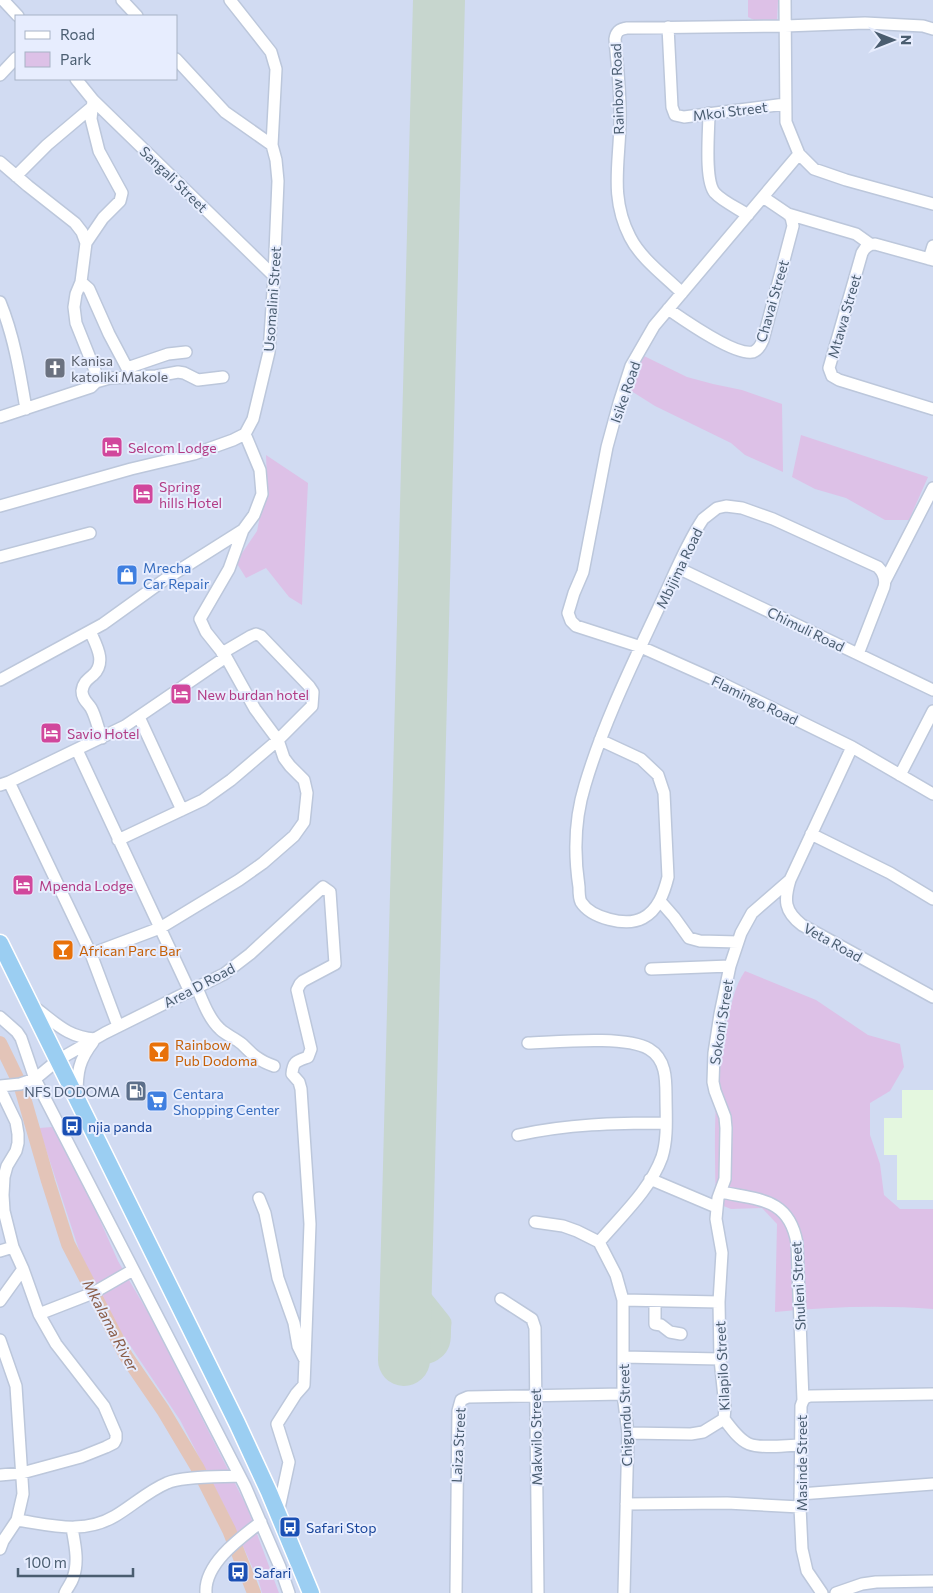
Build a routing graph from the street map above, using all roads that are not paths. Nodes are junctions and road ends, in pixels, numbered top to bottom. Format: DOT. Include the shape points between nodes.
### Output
graph roads {
  1 [pos="3,0"];
  2 [pos="122,0"];
  3 [pos="230,0"];
  4 [pos="785,0"];
  5 [pos="17,15"];
  6 [pos="136,15"];
  7 [pos="785,26"];
  8 [pos="668,28"];
  9 [pos="933,29"];
  10 [pos="15,59"];
  11 [pos="178,61"];
  12 [pos="0,75"];
  13 [pos="77,80"];
  14 [pos="93,104"];
  15 [pos="785,104"];
  16 [pos="709,113"];
  17 [pos="272,145"];
  18 [pos="799,154"];
  19 [pos="0,162"];
  20 [pos="16,176"];
  21 [pos="763,197"];
  22 [pos="932,200"];
  23 [pos="748,214"];
  24 [pos="788,214"];
  25 [pos="86,243"];
  26 [pos="870,244"];
  27 [pos="933,246"];
  28 [pos="931,260"];
  29 [pos="274,276"];
  30 [pos="81,282"];
  31 [pos="682,293"];
  32 [pos="0,302"];
  33 [pos="668,309"];
  34 [pos="186,352"];
  35 [pos="128,372"];
  36 [pos="223,377"];
  37 [pos="96,382"];
  38 [pos="933,408"];
  39 [pos="26,409"];
  40 [pos="0,416"];
  41 [pos="245,434"];
  42 [pos="933,488"];
  43 [pos="0,506"];
  44 [pos="243,530"];
  45 [pos="90,533"];
  46 [pos="0,557"];
  47 [pos="678,568"];
  48 [pos="885,581"];
  49 [pos="570,621"];
  50 [pos="90,631"];
  51 [pos="641,647"];
  52 [pos="858,654"];
  53 [pos="224,655"];
  54 [pos="0,680"];
  55 [pos="933,690"];
  56 [pos="933,711"];
  57 [pos="139,717"];
  58 [pos="102,738"];
  59 [pos="278,740"];
  60 [pos="600,740"];
  61 [pos="852,747"];
  62 [pos="77,750"];
  63 [pos="900,775"];
  64 [pos="5,784"];
  65 [pos="933,794"];
  66 [pos="182,810"];
  67 [pos="811,834"];
  68 [pos="118,840"];
  69 [pos="790,880"];
  70 [pos="933,898"];
  71 [pos="660,901"];
  72 [pos="160,928"];
  73 [pos="0,942"];
  74 [pos="738,942"];
  75 [pos="91,954"];
  76 [pos="730,966"];
  77 [pos="651,969"];
  78 [pos="193,990"];
  79 [pos="933,997"];
  80 [pos="30,1004"];
  81 [pos="0,1016"];
  82 [pos="118,1026"];
  83 [pos="95,1039"];
  84 [pos="528,1043"];
  85 [pos="58,1060"];
  86 [pos="274,1066"];
  87 [pos="35,1079"];
  88 [pos="0,1088"];
  89 [pos="77,1099"];
  90 [pos="666,1123"];
  91 [pos="518,1135"];
  92 [pos="650,1179"];
  93 [pos="721,1192"];
  94 [pos="259,1198"];
  95 [pos="716,1206"];
  96 [pos="535,1222"];
  97 [pos="4,1229"];
  98 [pos="599,1242"];
  99 [pos="13,1247"];
  100 [pos="0,1251"];
  101 [pos="23,1269"];
  102 [pos="133,1270"];
  103 [pos="501,1299"];
  104 [pos="623,1300"];
  105 [pos="0,1301"];
  106 [pos="655,1301"];
  107 [pos="719,1302"];
  108 [pos="39,1314"];
  109 [pos="681,1334"];
  110 [pos="0,1340"];
  111 [pos="623,1357"];
  112 [pos="720,1359"];
  113 [pos="305,1360"];
  114 [pos="623,1394"];
  115 [pos="933,1394"];
  116 [pos="536,1396"];
  117 [pos="803,1400"];
  118 [pos="724,1419"];
  119 [pos="628,1433"];
  120 [pos="800,1445"];
  121 [pos="22,1473"];
  122 [pos="0,1475"];
  123 [pos="239,1476"];
  124 [pos="933,1484"];
  125 [pos="800,1494"];
  126 [pos="626,1504"];
  127 [pos="800,1507"];
  128 [pos="278,1513"];
  129 [pos="17,1520"];
  130 [pos="261,1522"];
  131 [pos="72,1528"];
  132 [pos="1,1544"];
  133 [pos="933,1581"];
  134 [pos="65,1593"];
  135 [pos="206,1593"];
  136 [pos="289,1593"];
  137 [pos="311,1593"];
  138 [pos="456,1593"];
  139 [pos="538,1593"];
  140 [pos="624,1593"];
  141 [pos="822,1593"];
  142 [pos="836,1593"];
  1 -- 5 [label="street"];
  2 -- 6 [label="street"];
  3 -- 17 [label="street, Usomalini Street" via="271,52 276,69"];
  4 -- 7 [label="street"];
  7 -- 8 [label="street, Rainbow Road"];
  7 -- 9 [label="street, Rainbow Road" via="865,23"];
  7 -- 15 [label="street"];
  8 -- 16 [label="street, Mkoi Street" via="672,112 678,117"];
  8 -- 31 [label="street, Rainbow Road" via="627,28 616,35 620,120 616,177 621,211 630,238"];
  10 -- 12 [label="street"];
  11 -- 17 [label="street" via="225,112"];
  13 -- 14 [label="street, Sangali Street"];
  14 -- 20 [label="street"];
  14 -- 25 [label="street" via="91,118 100,151 122,193 120,201 103,218"];
  14 -- 29 [label="street, Sangali Street"];
  15 -- 16 [label="street, Mkoi Street"];
  15 -- 18 [label="street" via="786,122"];
  16 -- 23 [label="street" via="708,176 711,186 716,194"];
  17 -- 29 [label="street, Usomalini Street" via="278,181"];
  18 -- 21 [label="street, Isike Road"];
  18 -- 22 [label="street" via="814,169 846,180"];
  19 -- 20 [label="street"];
  20 -- 25 [label="street" via="76,223"];
  21 -- 23 [label="street, Isike Road"];
  21 -- 24 [label="street"];
  23 -- 31 [label="street, Isike Road"];
  24 -- 26 [label="street" via="856,234"];
  24 -- 33 [label="street, Chavai Street" via="793,226 758,349 747,352 711,338"];
  25 -- 30 [label="street"];
  26 -- 28 [label="street"];
  26 -- 38 [label="street, Mtawa Street" via="862,253 829,368 832,376"];
  27 -- 28 [label="street"];
  29 -- 41 [label="street, Usomalini Street" via="269,352 253,419"];
  30 -- 35 [label="street" via="89,289"];
  30 -- 37 [label="street" via="74,307 76,323 96,373"];
  31 -- 33 [label="street, Isike Road"];
  32 -- 39 [label="street" via="13,344"];
  33 -- 49 [label="street, Isike Road" via="631,366 618,403 582,572 568,612"];
  34 -- 35 [label="street" via="168,354"];
  35 -- 36 [label="street" via="156,376 178,372 198,380"];
  35 -- 37 [label="street"];
  37 -- 39 [label="street" via="90,387"];
  39 -- 40 [label="street"];
  41 -- 43 [label="street" via="194,454"];
  41 -- 44 [label="street" via="260,470 262,494 254,515"];
  42 -- 48 [label="street"];
  44 -- 50 [label="street"];
  44 -- 53 [label="street" via="229,569 200,619"];
  45 -- 46 [label="street"];
  47 -- 48 [label="street, Mbijima Road" via="703,519 717,508 726,506 773,519 878,567"];
  47 -- 51 [label="street, Mbijima Road"];
  47 -- 52 [label="street, Chimuli Road"];
  48 -- 52 [label="street"];
  49 -- 51 [label="street, Flamingo Road" via="576,626"];
  50 -- 54 [label="street"];
  50 -- 58 [label="street" via="100,661 82,690"];
  51 -- 60 [label="street, Mbijima Road"];
  51 -- 61 [label="street, Flamingo Road"];
  52 -- 55 [label="street, Chimuli Road"];
  53 -- 57 [label="street"];
  53 -- 59 [label="street" via="255,709"];
  53 -- 59 [label="street" via="256,634 266,640 313,692 312,706"];
  56 -- 63 [label="street"];
  57 -- 58 [label="street"];
  57 -- 66 [label="street"];
  58 -- 62 [label="street"];
  59 -- 66 [label="street" via="231,780"];
  59 -- 72 [label="street" via="284,758 304,780 307,793 304,822 294,836 263,863"];
  60 -- 71 [label="street, Mbijima Road" via="641,759 658,775 664,793 668,877"];
  60 -- 71 [label="street, Mbijima Road" via="584,787 577,829 577,878 581,901 591,912 605,919 627,921 644,917"];
  61 -- 63 [label="street, Flamingo Road"];
  61 -- 67 [label="street, Veta Road"];
  62 -- 64 [label="street"];
  62 -- 68 [label="street"];
  63 -- 65 [label="street, Flamingo Road"];
  64 -- 75 [label="street"];
  66 -- 68 [label="street"];
  67 -- 69 [label="street, Veta Road"];
  67 -- 70 [label="street"];
  68 -- 72 [label="street"];
  69 -- 74 [label="street, Sokoni Street" via="752,913"];
  69 -- 79 [label="street, Veta Road" via="786,900 789,913 795,920"];
  71 -- 74 [label="street" via="689,938 700,942"];
  72 -- 75 [label="street"];
  72 -- 78 [label="street"];
  73 -- 80 [label="highway"];
  74 -- 76 [label="street, Sokoni Street"];
  75 -- 82 [label="street"];
  76 -- 77 [label="street"];
  76 -- 93 [label="street, Sokoni Street" via="714,1053 713,1082 726,1128 725,1179"];
  78 -- 82 [label="street, Area D Road"];
  78 -- 86 [label="street" via="220,1030 258,1059"];
  78 -- 113 [label="street, Area D Road" via="238,964 322,887 330,892 335,964 303,981 297,990 311,1050 308,1057 292,1066 292,1074 301,1089 310,1224"];
  80 -- 83 [label="street" via="59,1028"];
  80 -- 85 [label="highway"];
  81 -- 87 [label="street" via="22,1038"];
  82 -- 83 [label="street, Area D Road"];
  83 -- 85 [label="street, Area D Road"];
  83 -- 89 [label="street" via="80,1063"];
  84 -- 90 [label="street" via="621,1041 649,1049 661,1061 666,1075"];
  85 -- 87 [label="street, Area D Road"];
  85 -- 89 [label="highway"];
  87 -- 88 [label="street"];
  87 -- 102 [label="street"];
  88 -- 97 [label="street" via="16,1122 18,1134 18,1143 4,1177"];
  89 -- 128 [label="highway"];
  90 -- 91 [label="street" via="595,1124 549,1128"];
  90 -- 92 [label="street" via="662,1156"];
  92 -- 95 [label="street"];
  92 -- 98 [label="street"];
  93 -- 95 [label="street, Sokoni Street"];
  93 -- 117 [label="street, Shuleni Street" via="770,1203 789,1219 794,1231"];
  94 -- 113 [label="street" via="278,1278"];
  95 -- 107 [label="street, Sokoni Street" via="722,1253"];
  96 -- 98 [label="street" via="563,1226"];
  97 -- 99 [label="street"];
  98 -- 104 [label="street, Chigundu Street" via="616,1275"];
  99 -- 100 [label="street"];
  99 -- 101 [label="street"];
  101 -- 105 [label="street"];
  101 -- 108 [label="street"];
  102 -- 108 [label="street" via="94,1293"];
  102 -- 123 [label="street"];
  103 -- 116 [label="street, Makwilo Street" via="534,1322"];
  104 -- 106 [label="street"];
  104 -- 111 [label="street, Chigundu Street"];
  106 -- 107 [label="street"];
  106 -- 109 [label="street" via="655,1324"];
  107 -- 112 [label="street, Kilapilo Street"];
  108 -- 121 [label="street" via="56,1344 104,1406 116,1439 114,1443 81,1457"];
  110 -- 121 [label="street" via="16,1386"];
  111 -- 112 [label="street"];
  111 -- 114 [label="street, Chigundu Street"];
  112 -- 118 [label="street, Kilapilo Street"];
  113 -- 128 [label="street" via="304,1385 277,1424 289,1462"];
  114 -- 116 [label="street, Laiza Street"];
  114 -- 119 [label="street, Chigundu Street"];
  115 -- 117 [label="street, Masinde Street" via="810,1396"];
  116 -- 138 [label="street, Laiza Street" via="468,1397 458,1405"];
  116 -- 139 [label="street, Makwilo Street"];
  117 -- 120 [label="street, Masinde Street"];
  118 -- 119 [label="street, Kilapilo Street" via="703,1432 691,1434"];
  118 -- 120 [label="street" via="749,1444"];
  119 -- 126 [label="street, Chigundu Street"];
  120 -- 125 [label="street, Masinde Street"];
  121 -- 122 [label="street"];
  121 -- 129 [label="street" via="23,1494"];
  123 -- 130 [label="street"];
  123 -- 131 [label="street" via="172,1481 103,1522"];
  124 -- 125 [label="street"];
  125 -- 127 [label="street, Masinde Street"];
  126 -- 127 [label="street" via="727,1503"];
  126 -- 140 [label="street, Chigundu Street"];
  127 -- 141 [label="street, Masinde Street" via="804,1560 811,1579"];
  128 -- 137 [label="highway"];
  129 -- 131 [label="street"];
  129 -- 132 [label="street"];
  130 -- 135 [label="street" via="234,1543 213,1568"];
  130 -- 136 [label="street"];
  131 -- 134 [label="street" via="75,1569"];
  133 -- 142 [label="street" via="868,1583"];
}
